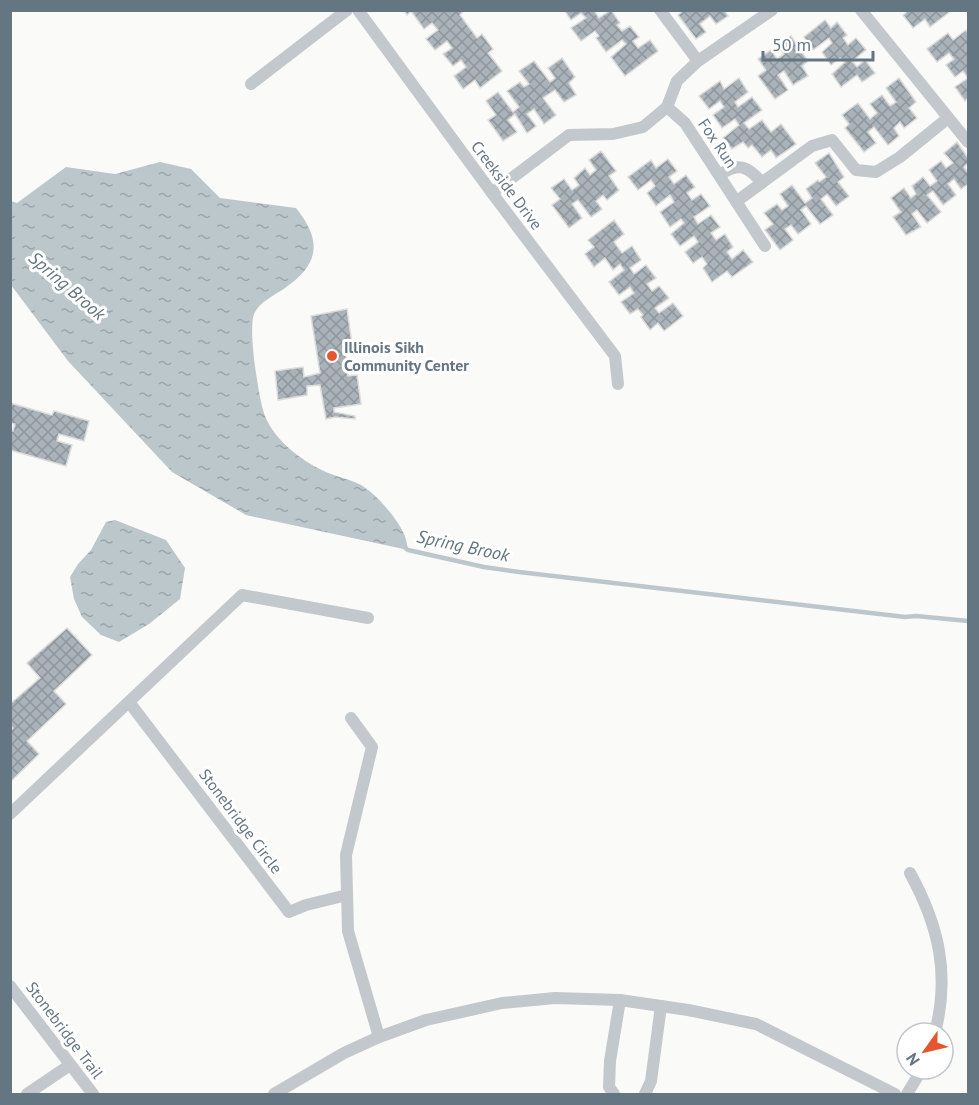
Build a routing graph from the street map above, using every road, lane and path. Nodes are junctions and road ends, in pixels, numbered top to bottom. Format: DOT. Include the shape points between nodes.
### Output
graph roads {
  1 [pos="347,10"];
  2 [pos="358,10"];
  3 [pos="660,10"];
  4 [pos="772,10"];
  5 [pos="861,10"];
  6 [pos="698,62"];
  7 [pos="251,84"];
  8 [pos="667,107"];
  9 [pos="948,118"];
  10 [pos="969,142"];
  11 [pos="720,176"];
  12 [pos="762,183"];
  13 [pos="492,193"];
  14 [pos="738,201"];
  15 [pos="765,246"];
  16 [pos="618,384"];
  17 [pos="368,618"];
  18 [pos="129,702"];
  19 [pos="351,718"];
  20 [pos="10,814"];
  21 [pos="910,873"];
  22 [pos="347,895"];
  23 [pos="10,986"];
  24 [pos="620,1000"];
  25 [pos="661,1006"];
  26 [pos="937,1021"];
  27 [pos="379,1037"];
  28 [pos="70,1065"];
  29 [pos="915,1081"];
  30 [pos="27,1095"];
  31 [pos="93,1095"];
  32 [pos="274,1095"];
  33 [pos="614,1095"];
  34 [pos="645,1095"];
  35 [pos="895,1095"];
  36 [pos="907,1095"];
  1 -- 7 [label="street"];
  2 -- 13 [label="street, Creekside Drive"];
  3 -- 6 [label="street"];
  4 -- 6 [label="street"];
  5 -- 9 [label="street"];
  6 -- 8 [label="street" via="676,81"];
  8 -- 11 [label="street, Fox Run" via="685,123"];
  8 -- 13 [label="street" via="643,127 613,134 569,135"];
  9 -- 10 [label="street"];
  9 -- 12 [label="street" via="876,172 856,170 832,140 812,146"];
  11 -- 12 [label="street" via="743,167"];
  11 -- 14 [label="street, Fox Run"];
  12 -- 14 [label="street"];
  13 -- 16 [label="street, Creekside Drive" via="615,356"];
  14 -- 15 [label="street, Fox Run"];
  17 -- 18 [label="street" via="242,595"];
  18 -- 20 [label="street"];
  18 -- 22 [label="street, Stonebridge Circle" via="289,912"];
  19 -- 22 [label="street" via="372,747 346,855"];
  21 -- 26 [label="street" via="938,942 942,991"];
  22 -- 27 [label="street" via="348,931"];
  23 -- 28 [label="street, Stonebridge Trail"];
  24 -- 25 [label="street"];
  24 -- 27 [label="street" via="555,998 502,1003 445,1015"];
  24 -- 33 [label="street" via="610,1060 609,1087"];
  25 -- 34 [label="street" via="651,1081"];
  25 -- 35 [label="street" via="756,1024"];
  27 -- 32 [label="street" via="320,1065"];
  28 -- 30 [label="street"];
  28 -- 31 [label="street, Stonebridge Trail"];
  29 -- 36 [label="street"];
}
